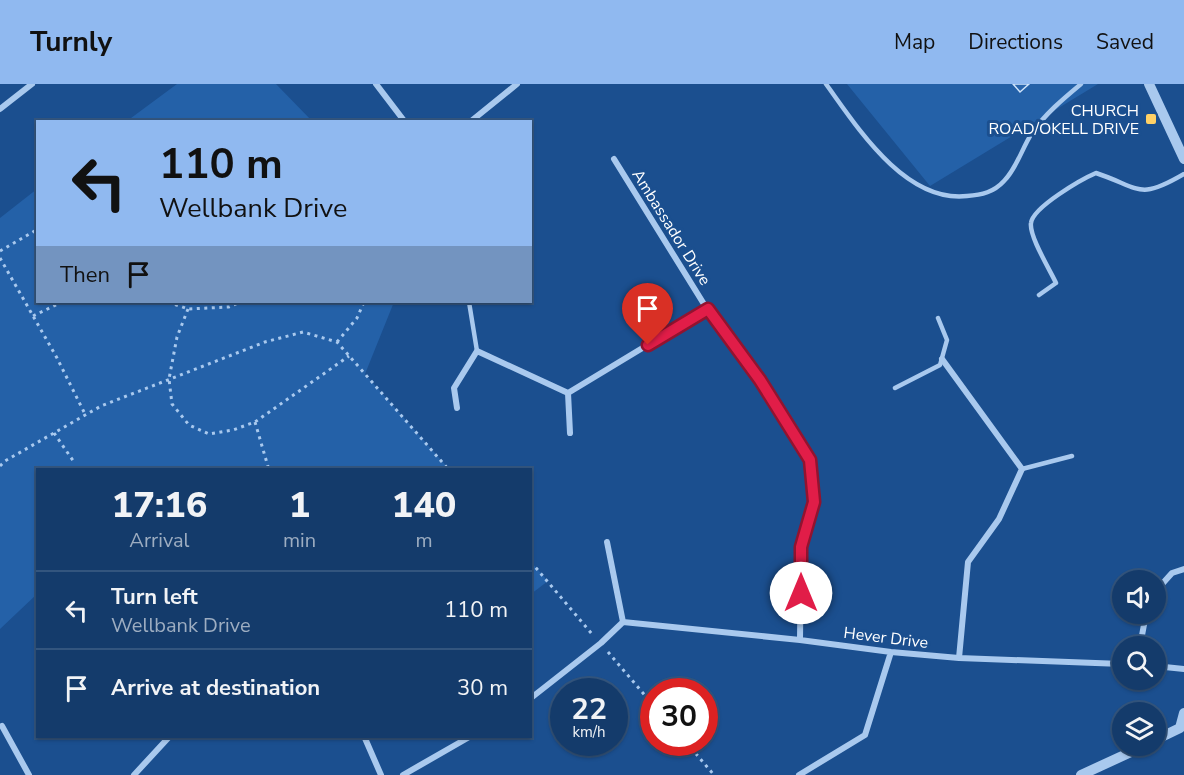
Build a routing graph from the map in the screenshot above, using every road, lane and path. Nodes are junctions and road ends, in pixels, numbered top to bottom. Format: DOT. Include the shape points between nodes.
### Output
graph roads {
  1 [pos="32,84"];
  2 [pos="376,84"];
  3 [pos="517,84"];
  4 [pos="826,84"];
  5 [pos="1081,84"];
  6 [pos="1149,84"];
  7 [pos="0,109"];
  8 [pos="403,120"];
  9 [pos="472,120"];
  10 [pos="614,159"];
  11 [pos="1184,159"];
  12 [pos="1184,174"];
  13 [pos="36,230"];
  14 [pos="0,251"];
  15 [pos="0,258"];
  16 [pos="1039,295"];
  17 [pos="60,303"];
  18 [pos="171,303"];
  19 [pos="238,303"];
  20 [pos="364,303"];
  21 [pos="469,303"];
  22 [pos="188,309"];
  23 [pos="708,309"];
  24 [pos="33,316"];
  25 [pos="938,318"];
  26 [pos="337,342"];
  27 [pos="477,351"];
  28 [pos="349,356"];
  29 [pos="942,359"];
  30 [pos="169,379"];
  31 [pos="895,388"];
  32 [pos="568,393"];
  33 [pos="457,408"];
  34 [pos="86,415"];
  35 [pos="255,422"];
  36 [pos="54,433"];
  37 [pos="570,433"];
  38 [pos="1072,456"];
  39 [pos="74,462"];
  40 [pos="0,466"];
  41 [pos="268,468"];
  42 [pos="447,468"];
  43 [pos="1022,469"];
  44 [pos="607,542"];
  45 [pos="1184,568"];
  46 [pos="1166,579"];
  47 [pos="623,622"];
  48 [pos="800,640"];
  49 [pos="891,652"];
  50 [pos="959,658"];
  51 [pos="1112,664"];
  52 [pos="1166,667"];
  53 [pos="1184,669"];
  54 [pos="532,697"];
  55 [pos="1184,713"];
  56 [pos="2,726"];
  57 [pos="1166,735"];
  58 [pos="168,738"];
  59 [pos="365,738"];
  60 [pos="468,738"];
  61 [pos="698,756"];
  62 [pos="1122,756"];
  63 [pos="415,773"];
  64 [pos="29,775"];
  65 [pos="135,775"];
  66 [pos="381,775"];
  67 [pos="403,775"];
  68 [pos="714,775"];
  69 [pos="799,775"];
  70 [pos="1081,775"];
  1 -- 7 [label="street"];
  2 -- 8 [label="street"];
  3 -- 9 [label="street"];
  4 -- 5 [label="lane" via="867,141 891,165 920,186 958,197 990,192 1005,180 1032,132 1050,110"];
  6 -- 11 [label="street"];
  10 -- 23 [label="street, Ambassador Drive"];
  12 -- 16 [label="lane" via="1162,187 1145,191 1096,173 1080,179 1036,213 1031,222 1032,232 1056,283"];
  13 -- 14 [label="path"];
  15 -- 24 [label="path"];
  17 -- 24 [label="path"];
  18 -- 22 [label="path"];
  19 -- 22 [label="path"];
  20 -- 26 [label="path" via="357,318"];
  21 -- 27 [label="lane"];
  22 -- 30 [label="path" via="177,337"];
  23 -- 32 [label="street"];
  23 -- 48 [label="street, Ambassador Drive" via="760,380 810,460 814,502 801,547"];
  24 -- 34 [label="path"];
  25 -- 29 [label="lane" via="947,340"];
  26 -- 28 [label="path"];
  26 -- 30 [label="path" via="303,332 265,342"];
  27 -- 32 [label="street"];
  27 -- 33 [label="street" via="454,388"];
  28 -- 35 [label="path"];
  28 -- 42 [label="path"];
  29 -- 31 [label="lane" via="940,365"];
  29 -- 43 [label="street"];
  30 -- 34 [label="path"];
  30 -- 35 [label="path" via="172,404 189,426 209,434"];
  32 -- 37 [label="street"];
  34 -- 36 [label="path"];
  35 -- 41 [label="path"];
  36 -- 39 [label="path"];
  36 -- 40 [label="path"];
  38 -- 43 [label="lane"];
  43 -- 50 [label="street" via="999,519 968,562"];
  44 -- 47 [label="street"];
  45 -- 46 [label="street"];
  47 -- 48 [label="street, Hever Drive"];
  47 -- 54 [label="street"];
  48 -- 49 [label="street, Hever Drive"];
  49 -- 50 [label="street, Hever Drive"];
  49 -- 69 [label="street" via="865,735"];
  50 -- 51 [label="street, Hever Drive"];
  52 -- 53 [label="street"];
  55 -- 57 [label="street" via="1180,728"];
  56 -- 64 [label="street"];
  58 -- 65 [label="street"];
  59 -- 66 [label="street"];
  60 -- 63 [label="street"];
  61 -- 68 [label="path"];
  62 -- 70 [label="street"];
  63 -- 67 [label="street"];
}
